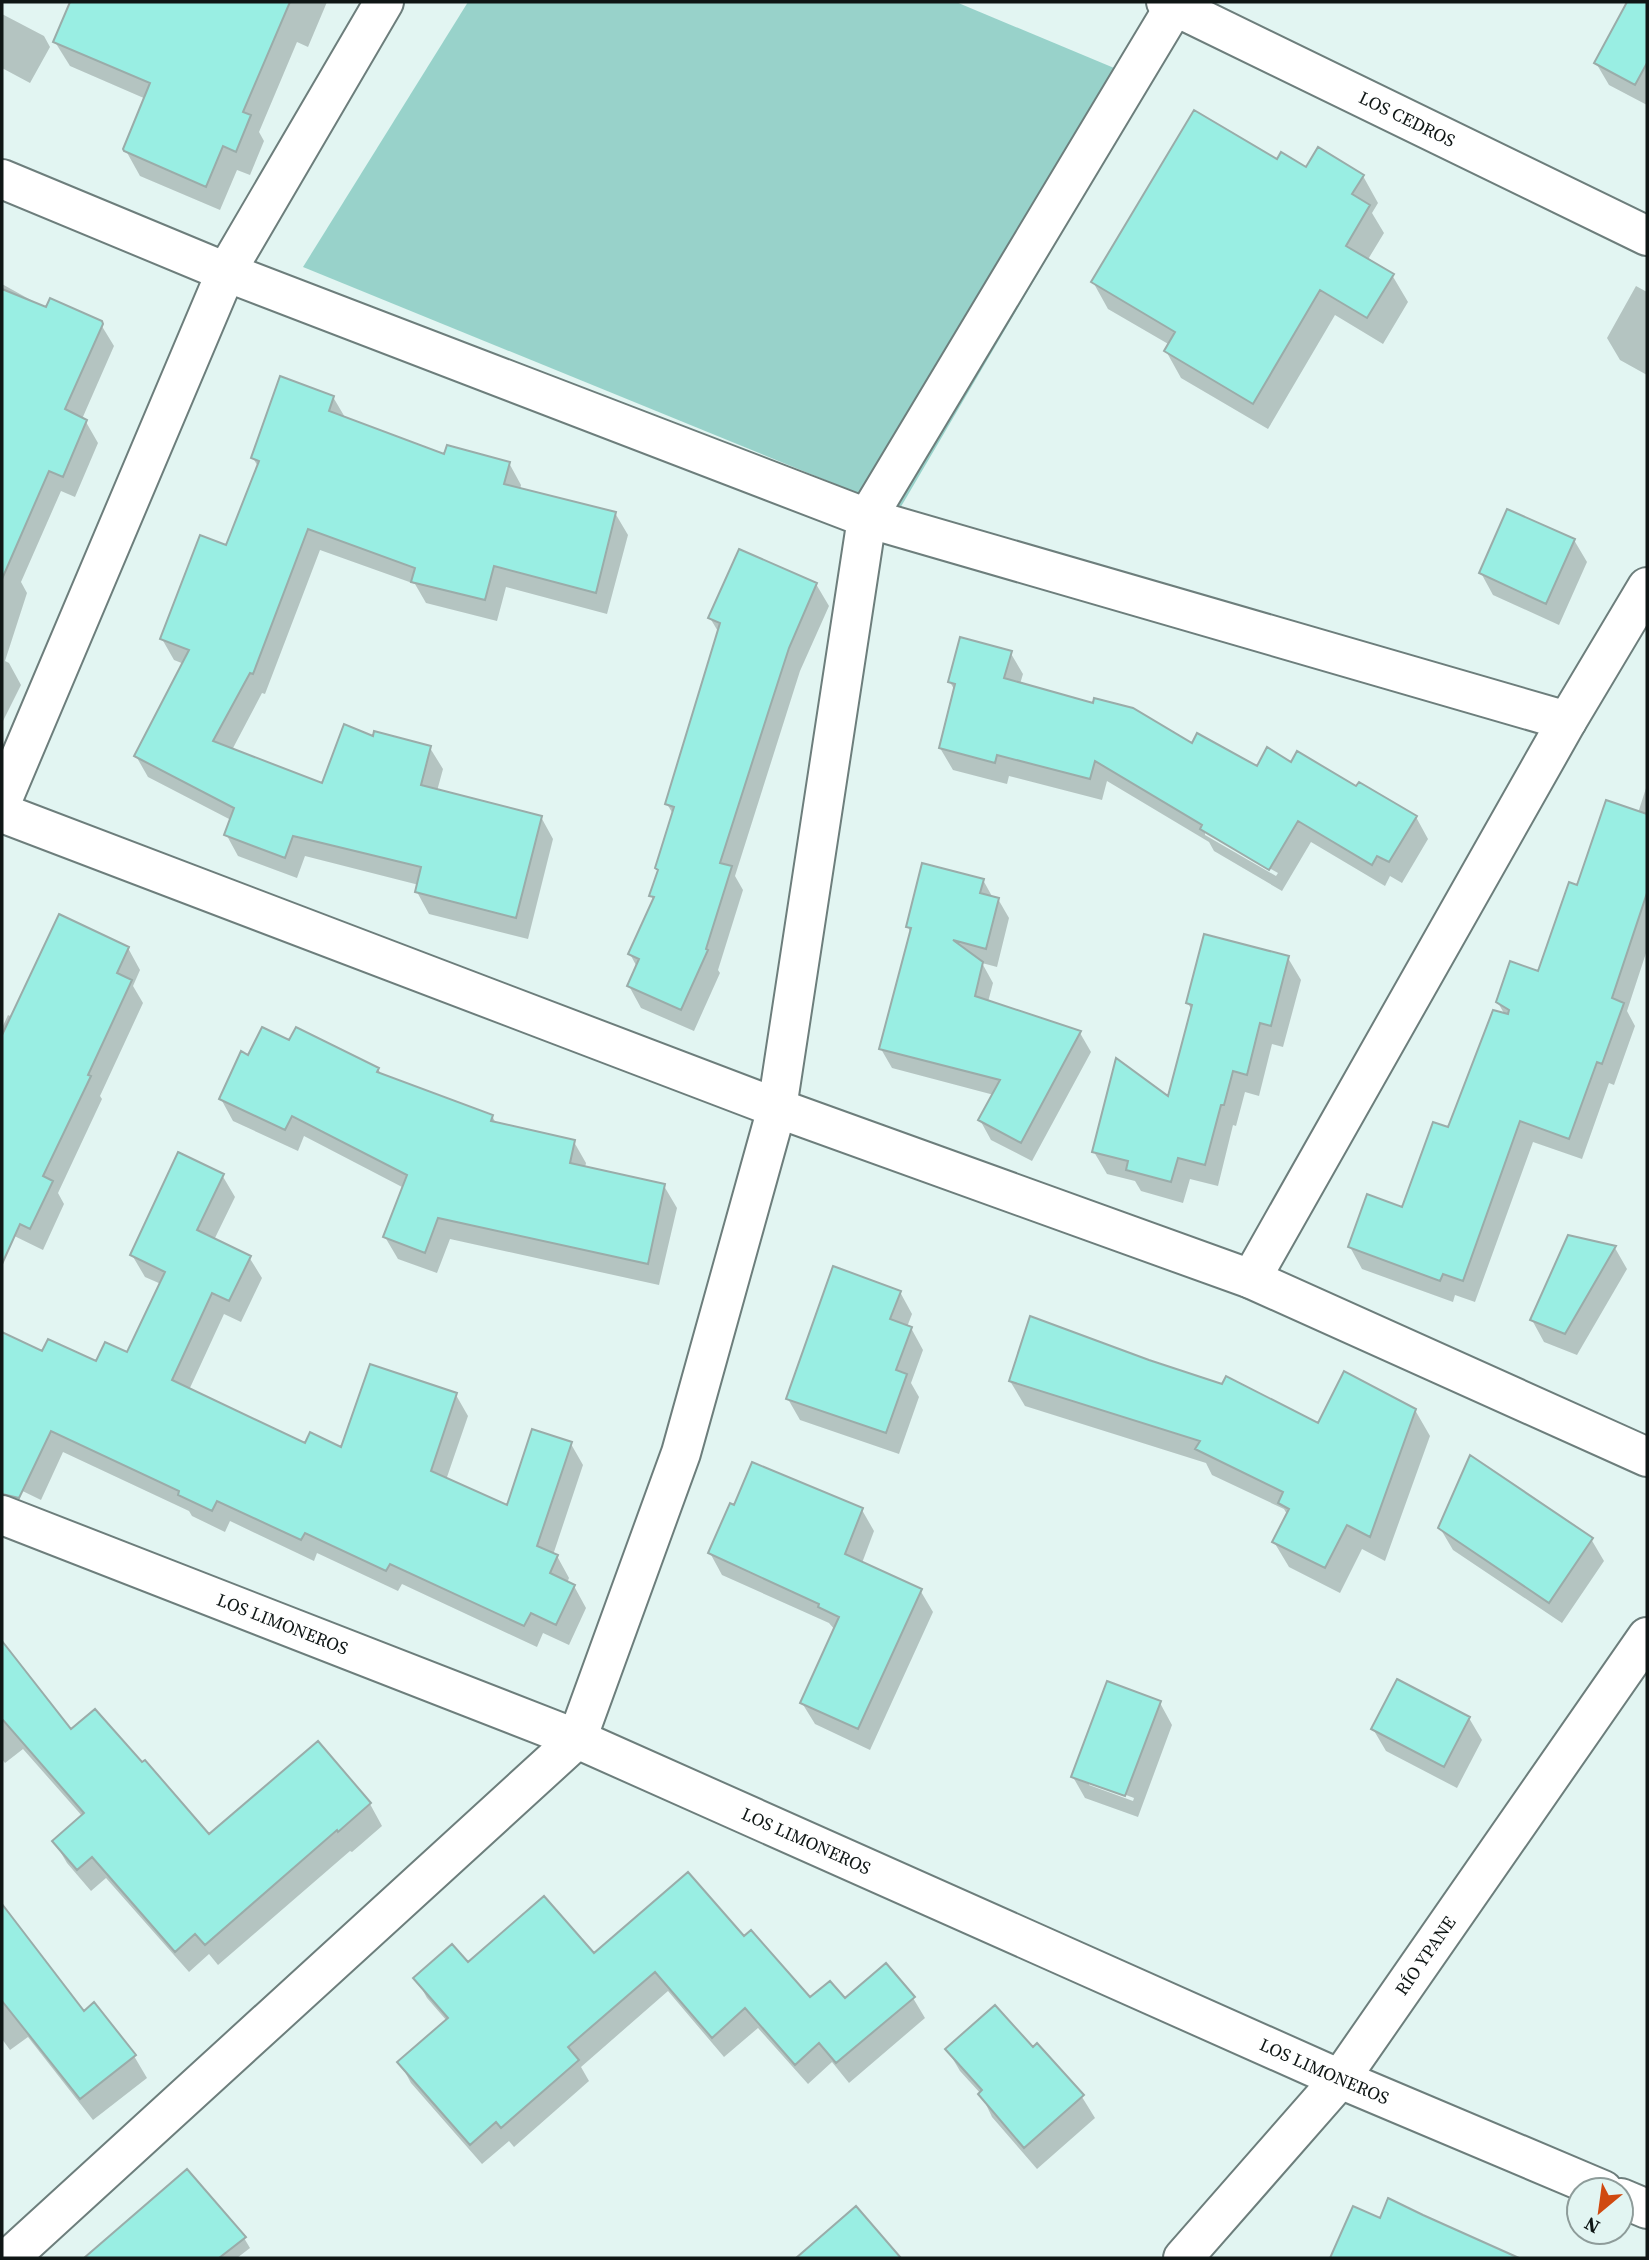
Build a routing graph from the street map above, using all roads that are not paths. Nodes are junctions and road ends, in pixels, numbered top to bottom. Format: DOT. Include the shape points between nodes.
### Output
graph roads {
  1 [pos="384,2"];
  2 [pos="1172,3"];
  3 [pos="2,178"];
  4 [pos="1647,236"];
  5 [pos="226,272"];
  6 [pos="867,518"];
  7 [pos="1647,587"];
  8 [pos="1567,722"];
  9 [pos="2,801"];
  10 [pos="2,813"];
  11 [pos="777,1108"];
  12 [pos="1251,1279"];
  13 [pos="1647,1457"];
  14 [pos="2,1515"];
  15 [pos="1647,1637"];
  16 [pos="577,1739"];
  17 [pos="1340,2079"];
  18 [pos="1570,2176"];
  19 [pos="12,2251"];
  20 [pos="1183,2258"];
  1 -- 5 [label="street"];
  2 -- 4 [label="street, LOS CEDROS"];
  2 -- 6 [label="street"];
  3 -- 5 [label="street"];
  5 -- 6 [label="street"];
  5 -- 9 [label="street"];
  6 -- 8 [label="street"];
  6 -- 11 [label="street"];
  7 -- 8 [label="street"];
  8 -- 12 [label="street"];
  10 -- 11 [label="street"];
  11 -- 12 [label="street"];
  11 -- 16 [label="street" via="681,1453"];
  12 -- 13 [label="street"];
  14 -- 16 [label="street, LOS LIMONEROS"];
  15 -- 17 [label="street, RÍO YPANE"];
  16 -- 17 [label="street, LOS LIMONEROS"];
  16 -- 19 [label="street"];
  17 -- 18 [label="street, LOS LIMONEROS"];
  17 -- 20 [label="street, RÍO YPANE"];
}
